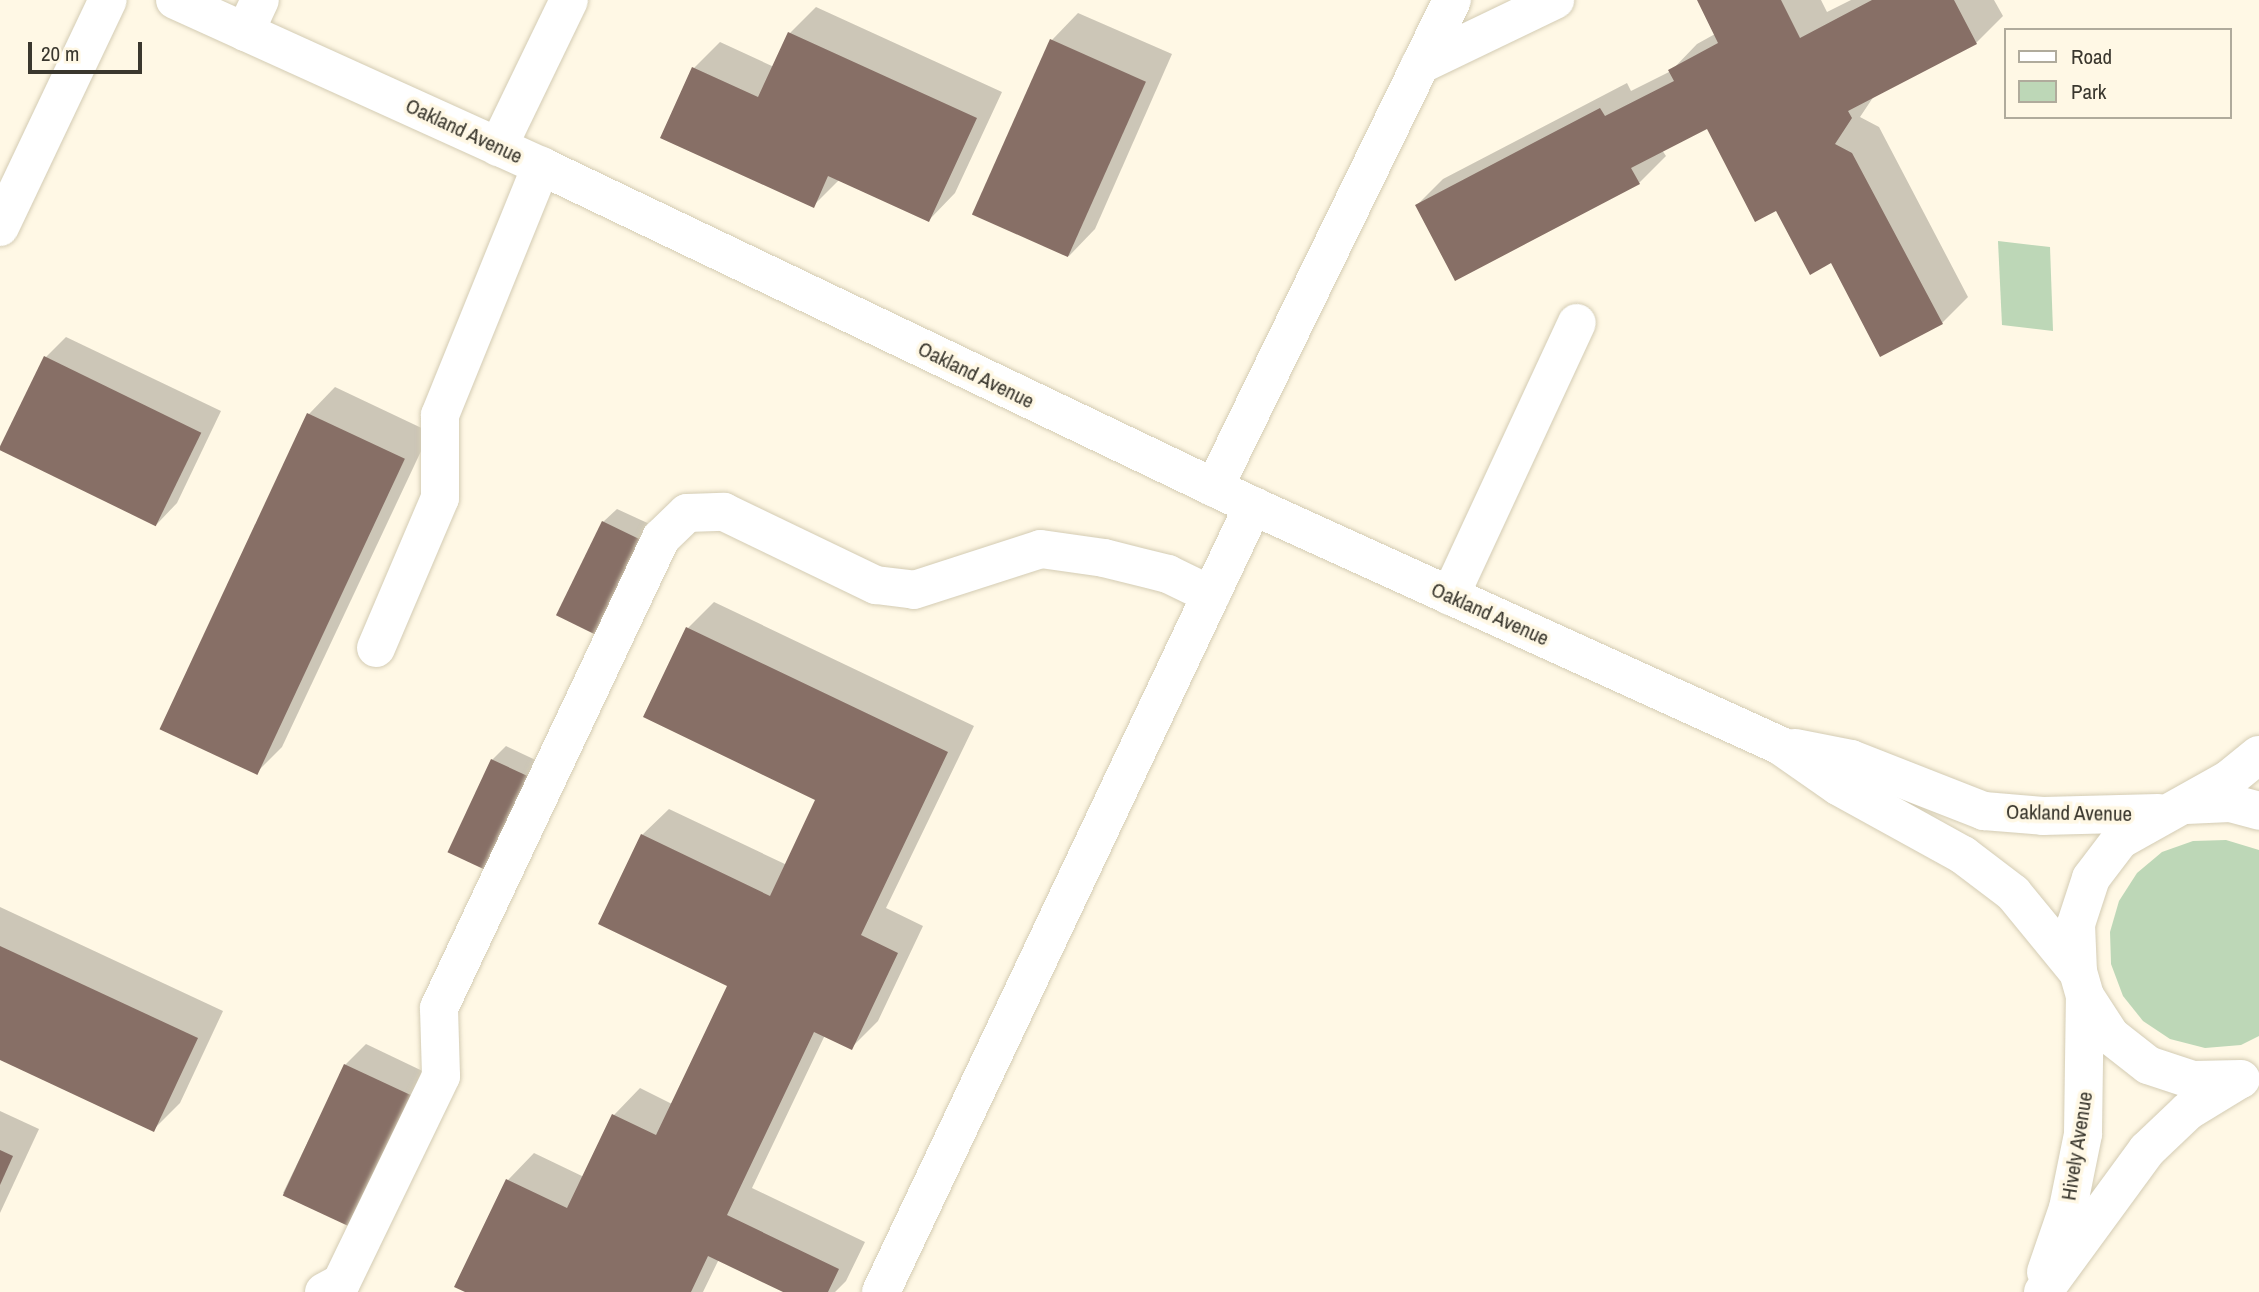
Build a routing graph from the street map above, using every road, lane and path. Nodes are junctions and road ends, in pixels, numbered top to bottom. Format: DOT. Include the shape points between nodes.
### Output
graph roads {
  1 [pos="108,0"];
  2 [pos="175,0"];
  3 [pos="569,0"];
  4 [pos="1452,0"];
  5 [pos="1555,0"];
  6 [pos="252,16"];
  7 [pos="1420,65"];
  8 [pos="498,147"];
  9 [pos="541,166"];
  10 [pos="0,227"];
  11 [pos="1577,323"];
  12 [pos="1214,488"];
  13 [pos="1253,506"];
  14 [pos="1211,595"];
  15 [pos="1450,596"];
  16 [pos="376,648"];
  17 [pos="1779,745"];
  18 [pos="2259,755"];
  19 [pos="2172,809"];
  20 [pos="2259,811"];
  21 [pos="2081,984"];
  22 [pos="2250,1076"];
  23 [pos="324,1292"];
  24 [pos="881,1292"];
  25 [pos="2041,1292"];
  1 -- 10 [label="street"];
  2 -- 6 [label="street, Oakland Avenue"];
  3 -- 8 [label="street"];
  4 -- 7 [label="street"];
  5 -- 7 [label="street"];
  6 -- 8 [label="street, Oakland Avenue"];
  7 -- 12 [label="street"];
  8 -- 9 [label="street, Oakland Avenue"];
  9 -- 12 [label="street, Oakland Avenue"];
  9 -- 16 [label="street" via="440,415 440,498"];
  11 -- 15 [label="street"];
  12 -- 13 [label="street, Oakland Avenue"];
  13 -- 14 [label="street"];
  13 -- 15 [label="street, Oakland Avenue"];
  14 -- 23 [label="street" via="1168,574 1041,549 914,590 876,585 724,512 687,513 662,538 439,1008 441,1076 341,1283"];
  14 -- 24 [label="street"];
  15 -- 17 [label="street, Oakland Avenue"];
  17 -- 19 [label="street, Oakland Avenue" via="1851,759 1984,811 2043,816"];
  17 -- 21 [label="street, Oakland Avenue" via="1838,786 1964,855 2013,893"];
  18 -- 19 [label="street, Hively Avenue"];
  19 -- 20 [label="street" via="2230,803"];
  19 -- 21 [label="street, Hively Avenue" via="2120,840 2091,878 2076,924"];
  21 -- 22 [label="street, Hively Avenue" via="2111,1036 2148,1065 2193,1080"];
  21 -- 25 [label="street, Hively Avenue" via="2083,1134 2068,1208"];
  22 -- 25 [label="street, Hively Avenue" via="2188,1111 2147,1150"];
}
